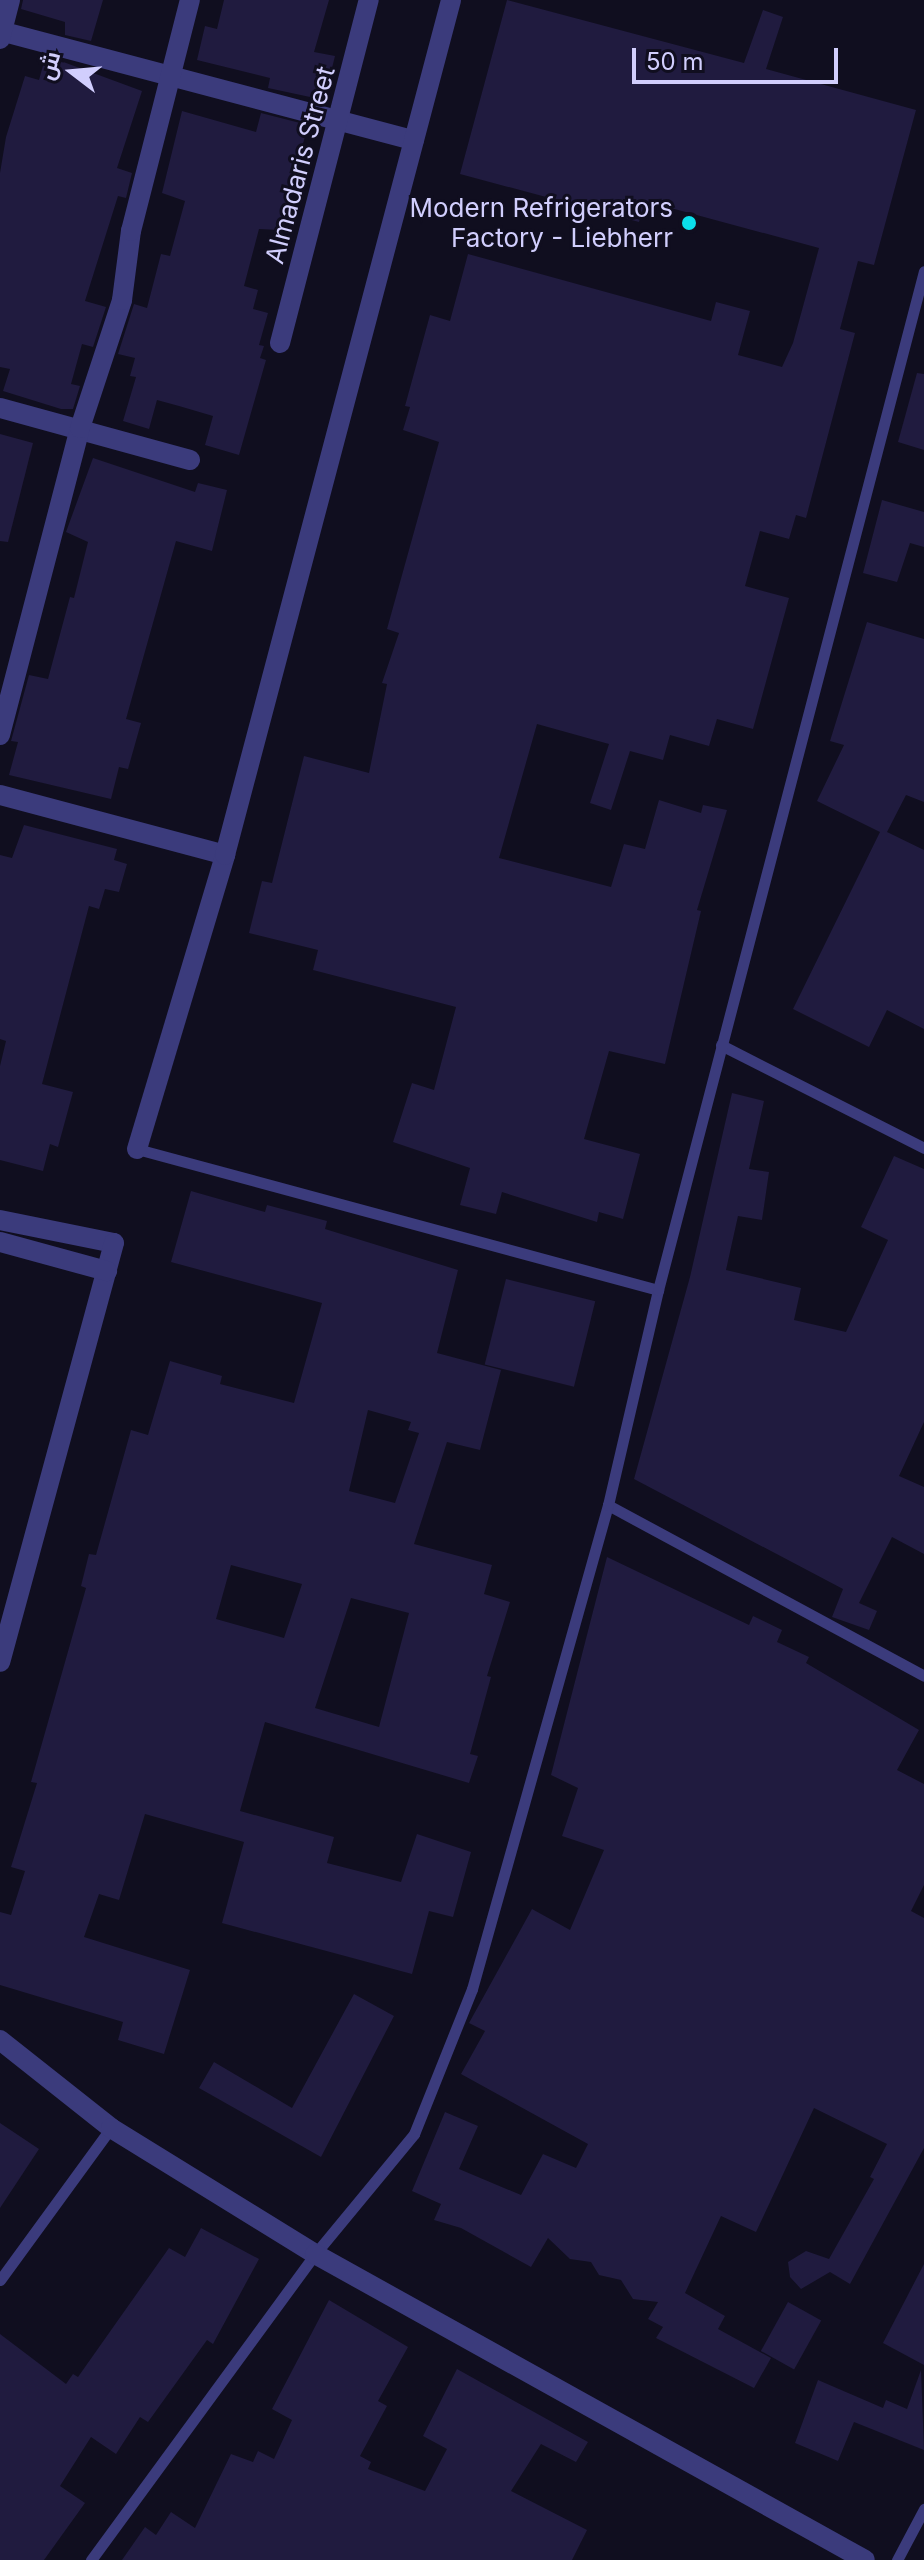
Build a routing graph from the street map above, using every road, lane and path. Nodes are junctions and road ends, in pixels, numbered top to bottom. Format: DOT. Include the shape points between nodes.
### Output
graph roads {
  1 [pos="10,0"];
  2 [pos="190,0"];
  3 [pos="369,0"];
  4 [pos="451,0"];
  5 [pos="1,34"];
  6 [pos="170,78"];
  7 [pos="340,120"];
  8 [pos="414,140"];
  9 [pos="924,271"];
  10 [pos="280,343"];
  11 [pos="0,408"];
  12 [pos="80,428"];
  13 [pos="190,460"];
  14 [pos="0,735"];
  15 [pos="0,795"];
  16 [pos="225,855"];
  17 [pos="721,1045"];
  18 [pos="924,1148"];
  19 [pos="137,1149"];
  20 [pos="0,1220"];
  21 [pos="0,1242"];
  22 [pos="107,1271"];
  23 [pos="658,1290"];
  24 [pos="608,1505"];
  25 [pos="0,1662"];
  26 [pos="924,1676"];
  27 [pos="0,2040"];
  28 [pos="111,2128"];
  29 [pos="315,2254"];
  30 [pos="0,2280"];
  31 [pos="924,2509"];
  32 [pos="91,2560"];
  33 [pos="865,2560"];
  34 [pos="897,2560"];
  1 -- 5 [label="street"];
  2 -- 6 [label="street"];
  3 -- 7 [label="street, Almadaris Street"];
  4 -- 8 [label="street"];
  5 -- 6 [label="street"];
  6 -- 7 [label="street"];
  6 -- 12 [label="street" via="133,223 122,300"];
  7 -- 8 [label="street"];
  7 -- 10 [label="street, Almadaris Street"];
  8 -- 16 [label="street"];
  9 -- 17 [label="lane"];
  11 -- 12 [label="street"];
  12 -- 13 [label="street"];
  12 -- 14 [label="street"];
  15 -- 16 [label="street"];
  16 -- 19 [label="street"];
  17 -- 18 [label="lane"];
  17 -- 23 [label="lane"];
  19 -- 23 [label="lane"];
  20 -- 22 [label="street" via="114,1243"];
  21 -- 22 [label="street"];
  22 -- 25 [label="street"];
  23 -- 24 [label="lane"];
  24 -- 26 [label="lane"];
  24 -- 29 [label="lane" via="472,1989 414,2134"];
  27 -- 28 [label="street"];
  28 -- 29 [label="street"];
  28 -- 30 [label="lane"];
  29 -- 32 [label="lane"];
  29 -- 33 [label="street"];
  31 -- 34 [label="lane"];
}
